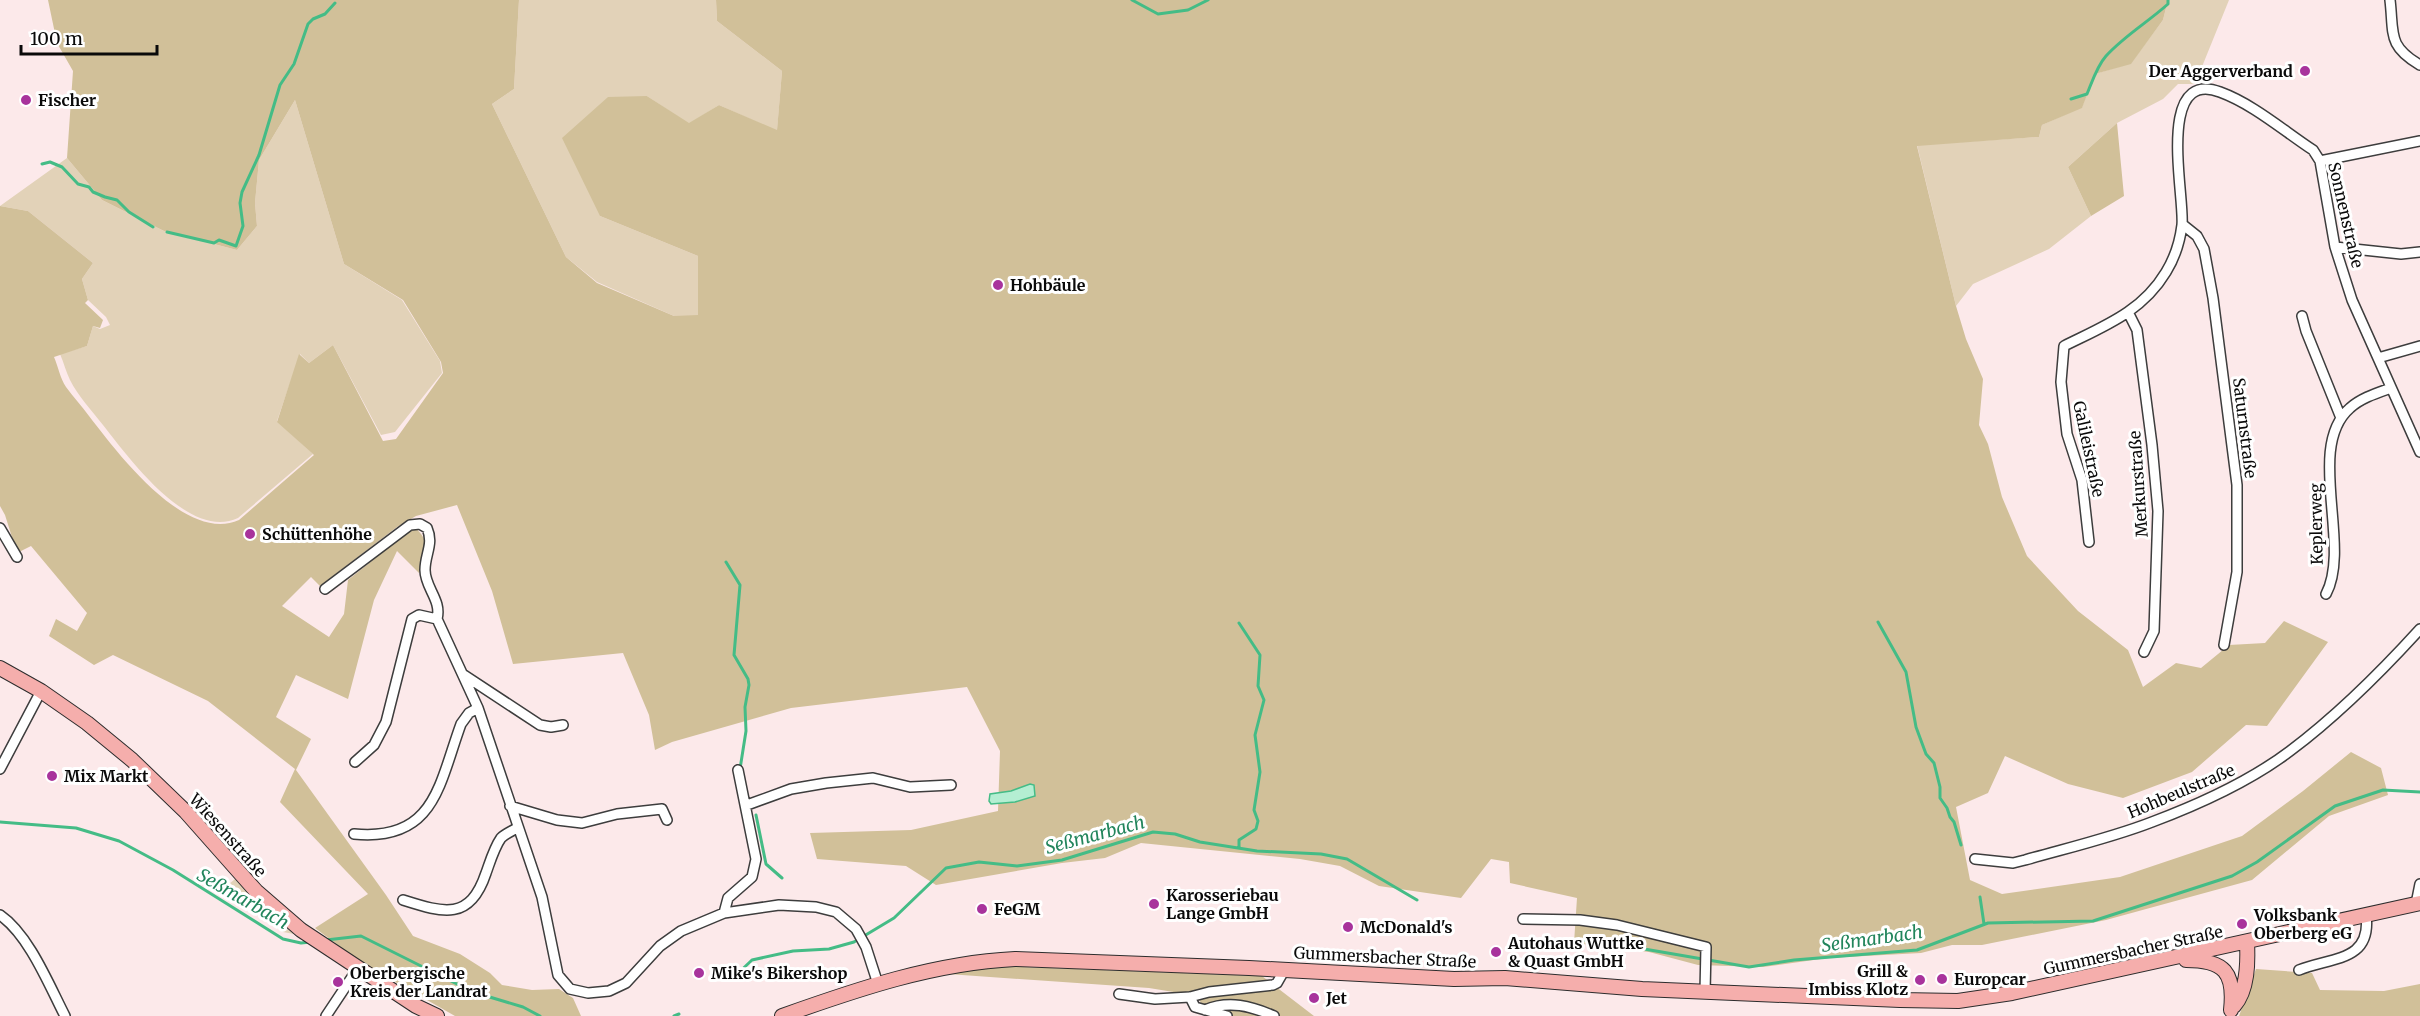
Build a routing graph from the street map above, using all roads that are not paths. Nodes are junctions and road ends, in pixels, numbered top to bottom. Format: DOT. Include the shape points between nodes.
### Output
graph roads {
  1 [pos="2390,0"];
  2 [pos="2420,65"];
  3 [pos="2420,141"];
  4 [pos="2320,161"];
  5 [pos="2182,224"];
  6 [pos="2335,247"];
  7 [pos="2420,252"];
  8 [pos="2129,314"];
  9 [pos="2302,316"];
  10 [pos="2420,346"];
  11 [pos="2378,358"];
  12 [pos="2062,361"];
  13 [pos="2391,388"];
  14 [pos="2341,418"];
  15 [pos="2420,452"];
  16 [pos="0,528"];
  17 [pos="2089,542"];
  18 [pos="17,557"];
  19 [pos="326,589"];
  20 [pos="2326,594"];
  21 [pos="437,619"];
  22 [pos="2420,629"];
  23 [pos="2224,645"];
  24 [pos="2144,652"];
  25 [pos="0,668"];
  26 [pos="464,675"];
  27 [pos="41,691"];
  28 [pos="478,708"];
  29 [pos="563,725"];
  30 [pos="355,762"];
  31 [pos="0,769"];
  32 [pos="738,770"];
  33 [pos="951,785"];
  34 [pos="747,805"];
  35 [pos="510,806"];
  36 [pos="667,820"];
  37 [pos="517,828"];
  38 [pos="354,834"];
  39 [pos="1975,859"];
  40 [pos="2420,884"];
  41 [pos="403,900"];
  42 [pos="2418,904"];
  43 [pos="724,913"];
  44 [pos="0,915"];
  45 [pos="2366,915"];
  46 [pos="1523,919"];
  47 [pos="2247,942"];
  48 [pos="2163,960"];
  49 [pos="358,968"];
  50 [pos="1285,969"];
  51 [pos="2299,970"];
  52 [pos="878,984"];
  53 [pos="1705,992"];
  54 [pos="1119,994"];
  55 [pos="1190,997"];
  56 [pos="1206,1010"];
  57 [pos="2228,1013"];
  58 [pos="65,1016"];
  59 [pos="326,1016"];
  60 [pos="437,1016"];
  61 [pos="782,1016"];
  62 [pos="1227,1016"];
  63 [pos="1274,1016"];
  1 -- 2 [label="street" via="2391,33 2398,50"];
  3 -- 4 [label="street"];
  4 -- 5 [label="street, Sonnenstraße" via="2313,150 2247,106 2221,92 2196,92 2181,110 2178,129"];
  4 -- 6 [label="street, Sonnenstraße"];
  5 -- 8 [label="street, Sonnenstraße" via="2166,272"];
  5 -- 23 [label="street, Saturnstraße" via="2205,249 2237,485 2238,572"];
  6 -- 7 [label="street" via="2401,254"];
  6 -- 11 [label="street, Sonnenstraße" via="2352,300"];
  8 -- 12 [label="street, Sonnenstraße" via="2064,345"];
  8 -- 24 [label="street, Merkurstraße" via="2137,330 2158,511 2154,631"];
  9 -- 14 [label="street"];
  10 -- 11 [label="street"];
  11 -- 13 [label="street, Sonnenstraße"];
  12 -- 17 [label="street, Galileistraße" via="2067,434 2082,480"];
  13 -- 14 [label="street" via="2363,399"];
  13 -- 15 [label="street, Sonnenstraße"];
  14 -- 20 [label="street, Keplerweg" via="2333,438 2329,500 2335,556"];
  16 -- 18 [label="street"];
  19 -- 21 [label="street" via="410,525 420,524 428,528 431,537 425,570 439,610"];
  21 -- 26 [label="street"];
  21 -- 30 [label="street" via="419,615 412,618 386,722 374,746"];
  22 -- 39 [label="street, Hohbeulstraße" via="2378,676 2290,751 2245,780 2150,823 2036,857 2013,863"];
  25 -- 27 [label="main road, Wiesenstraße"];
  26 -- 28 [label="street"];
  26 -- 29 [label="street" via="540,725"];
  27 -- 31 [label="street"];
  27 -- 49 [label="main road, Wiesenstraße" via="132,760 186,812 256,891 301,930"];
  28 -- 35 [label="street"];
  28 -- 38 [label="street" via="461,724 434,799 422,815 393,833"];
  32 -- 34 [label="street"];
  33 -- 34 [label="street" via="910,787 873,778 791,789"];
  34 -- 43 [label="street" via="756,859 752,876 728,898"];
  35 -- 36 [label="street" via="582,823 662,809"];
  35 -- 37 [label="street"];
  37 -- 41 [label="street" via="502,837 480,892 471,902 446,910"];
  37 -- 43 [label="street" via="542,897 558,975 570,989 588,993 609,991 626,983 660,946 681,931"];
  40 -- 42 [label="street"];
  42 -- 45 [label="main road, Gummersbacher Straße"];
  43 -- 52 [label="street" via="779,904 836,912 856,929"];
  44 -- 58 [label="street" via="24,940"];
  45 -- 47 [label="main road, Gummersbacher Straße"];
  45 -- 51 [label="street" via="2368,932 2361,946 2345,957"];
  46 -- 53 [label="street" via="1617,925 1706,947"];
  47 -- 48 [label="main road, Gummersbacher Straße"];
  47 -- 57 [label="main road" via="2248,963 2241,997"];
  48 -- 53 [label="main road, Gummersbacher Straße" via="1958,1001"];
  48 -- 57 [label="main road" via="2218,965 2231,980"];
  49 -- 59 [label="street"];
  49 -- 60 [label="main road, Wiesenstraße"];
  50 -- 52 [label="main road, Gummersbacher Straße" via="1062,960 980,961 929,969"];
  50 -- 53 [label="main road, Gummersbacher Straße" via="1454,979 1505,978"];
  50 -- 55 [label="street" via="1273,985"];
  52 -- 61 [label="main road, Gummersbacher Straße"];
  54 -- 55 [label="street" via="1155,999"];
  55 -- 56 [label="street" via="1192,1005"];
  56 -- 62 [label="street"];
  56 -- 63 [label="street" via="1240,1004"];
}
